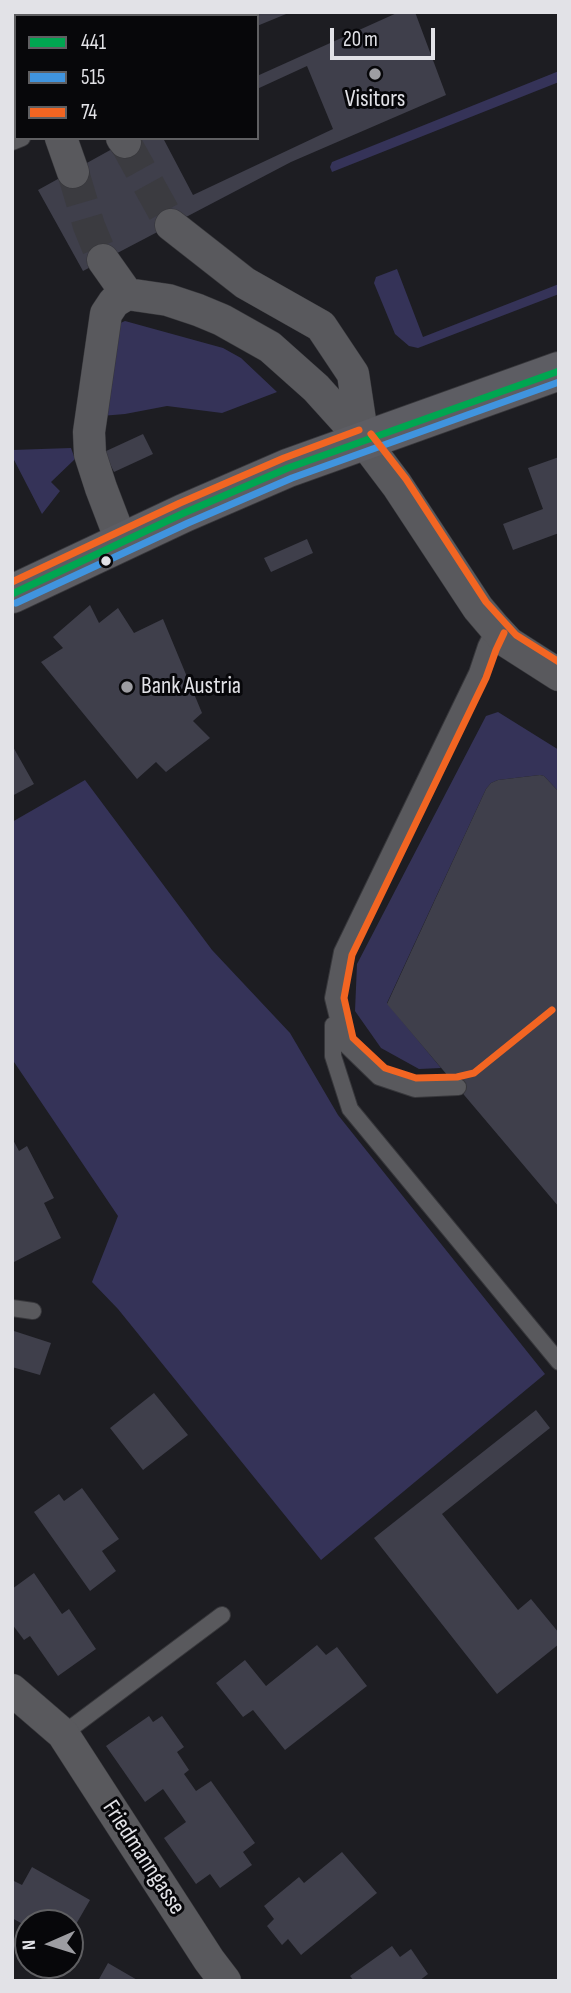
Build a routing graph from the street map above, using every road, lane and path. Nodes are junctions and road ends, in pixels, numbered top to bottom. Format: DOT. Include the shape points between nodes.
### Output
graph roads {
  1 [pos="62,140"];
  2 [pos="73,172"];
  3 [pos="171,225"];
  4 [pos="103,260"];
  5 [pos="127,294"];
  6 [pos="559,371"];
  7 [pos="363,440"];
  8 [pos="122,543"];
  9 [pos="12,594"];
  10 [pos="495,628"];
  11 [pos="559,675"];
  12 [pos="333,998"];
  13 [pos="458,1087"];
  14 [pos="12,1308"];
  15 [pos="33,1311"];
  16 [pos="559,1362"];
  17 [pos="222,1615"];
  18 [pos="12,1690"];
  19 [pos="63,1734"];
  20 [pos="225,1981"];
  1 -- 2 [label="street"];
  3 -- 7 [label="street" via="245,283 321,326 352,374"];
  4 -- 5 [label="street"];
  5 -- 7 [label="street" via="198,310 270,347 316,388"];
  5 -- 8 [label="street" via="106,314 89,432 90,454"];
  6 -- 7 [label="main road"];
  7 -- 8 [label="main road" via="288,468"];
  7 -- 10 [label="street"];
  8 -- 9 [label="main road"];
  10 -- 11 [label="street" via="509,643"];
  10 -- 12 [label="lane" via="342,952"];
  12 -- 13 [label="lane" via="344,1043 379,1077 415,1089"];
  12 -- 16 [label="lane" via="333,1056 350,1109"];
  14 -- 15 [label="lane"];
  17 -- 19 [label="lane"];
  18 -- 19 [label="street, Friedmanngasse"];
  19 -- 20 [label="street, Friedmanngasse"];
}
